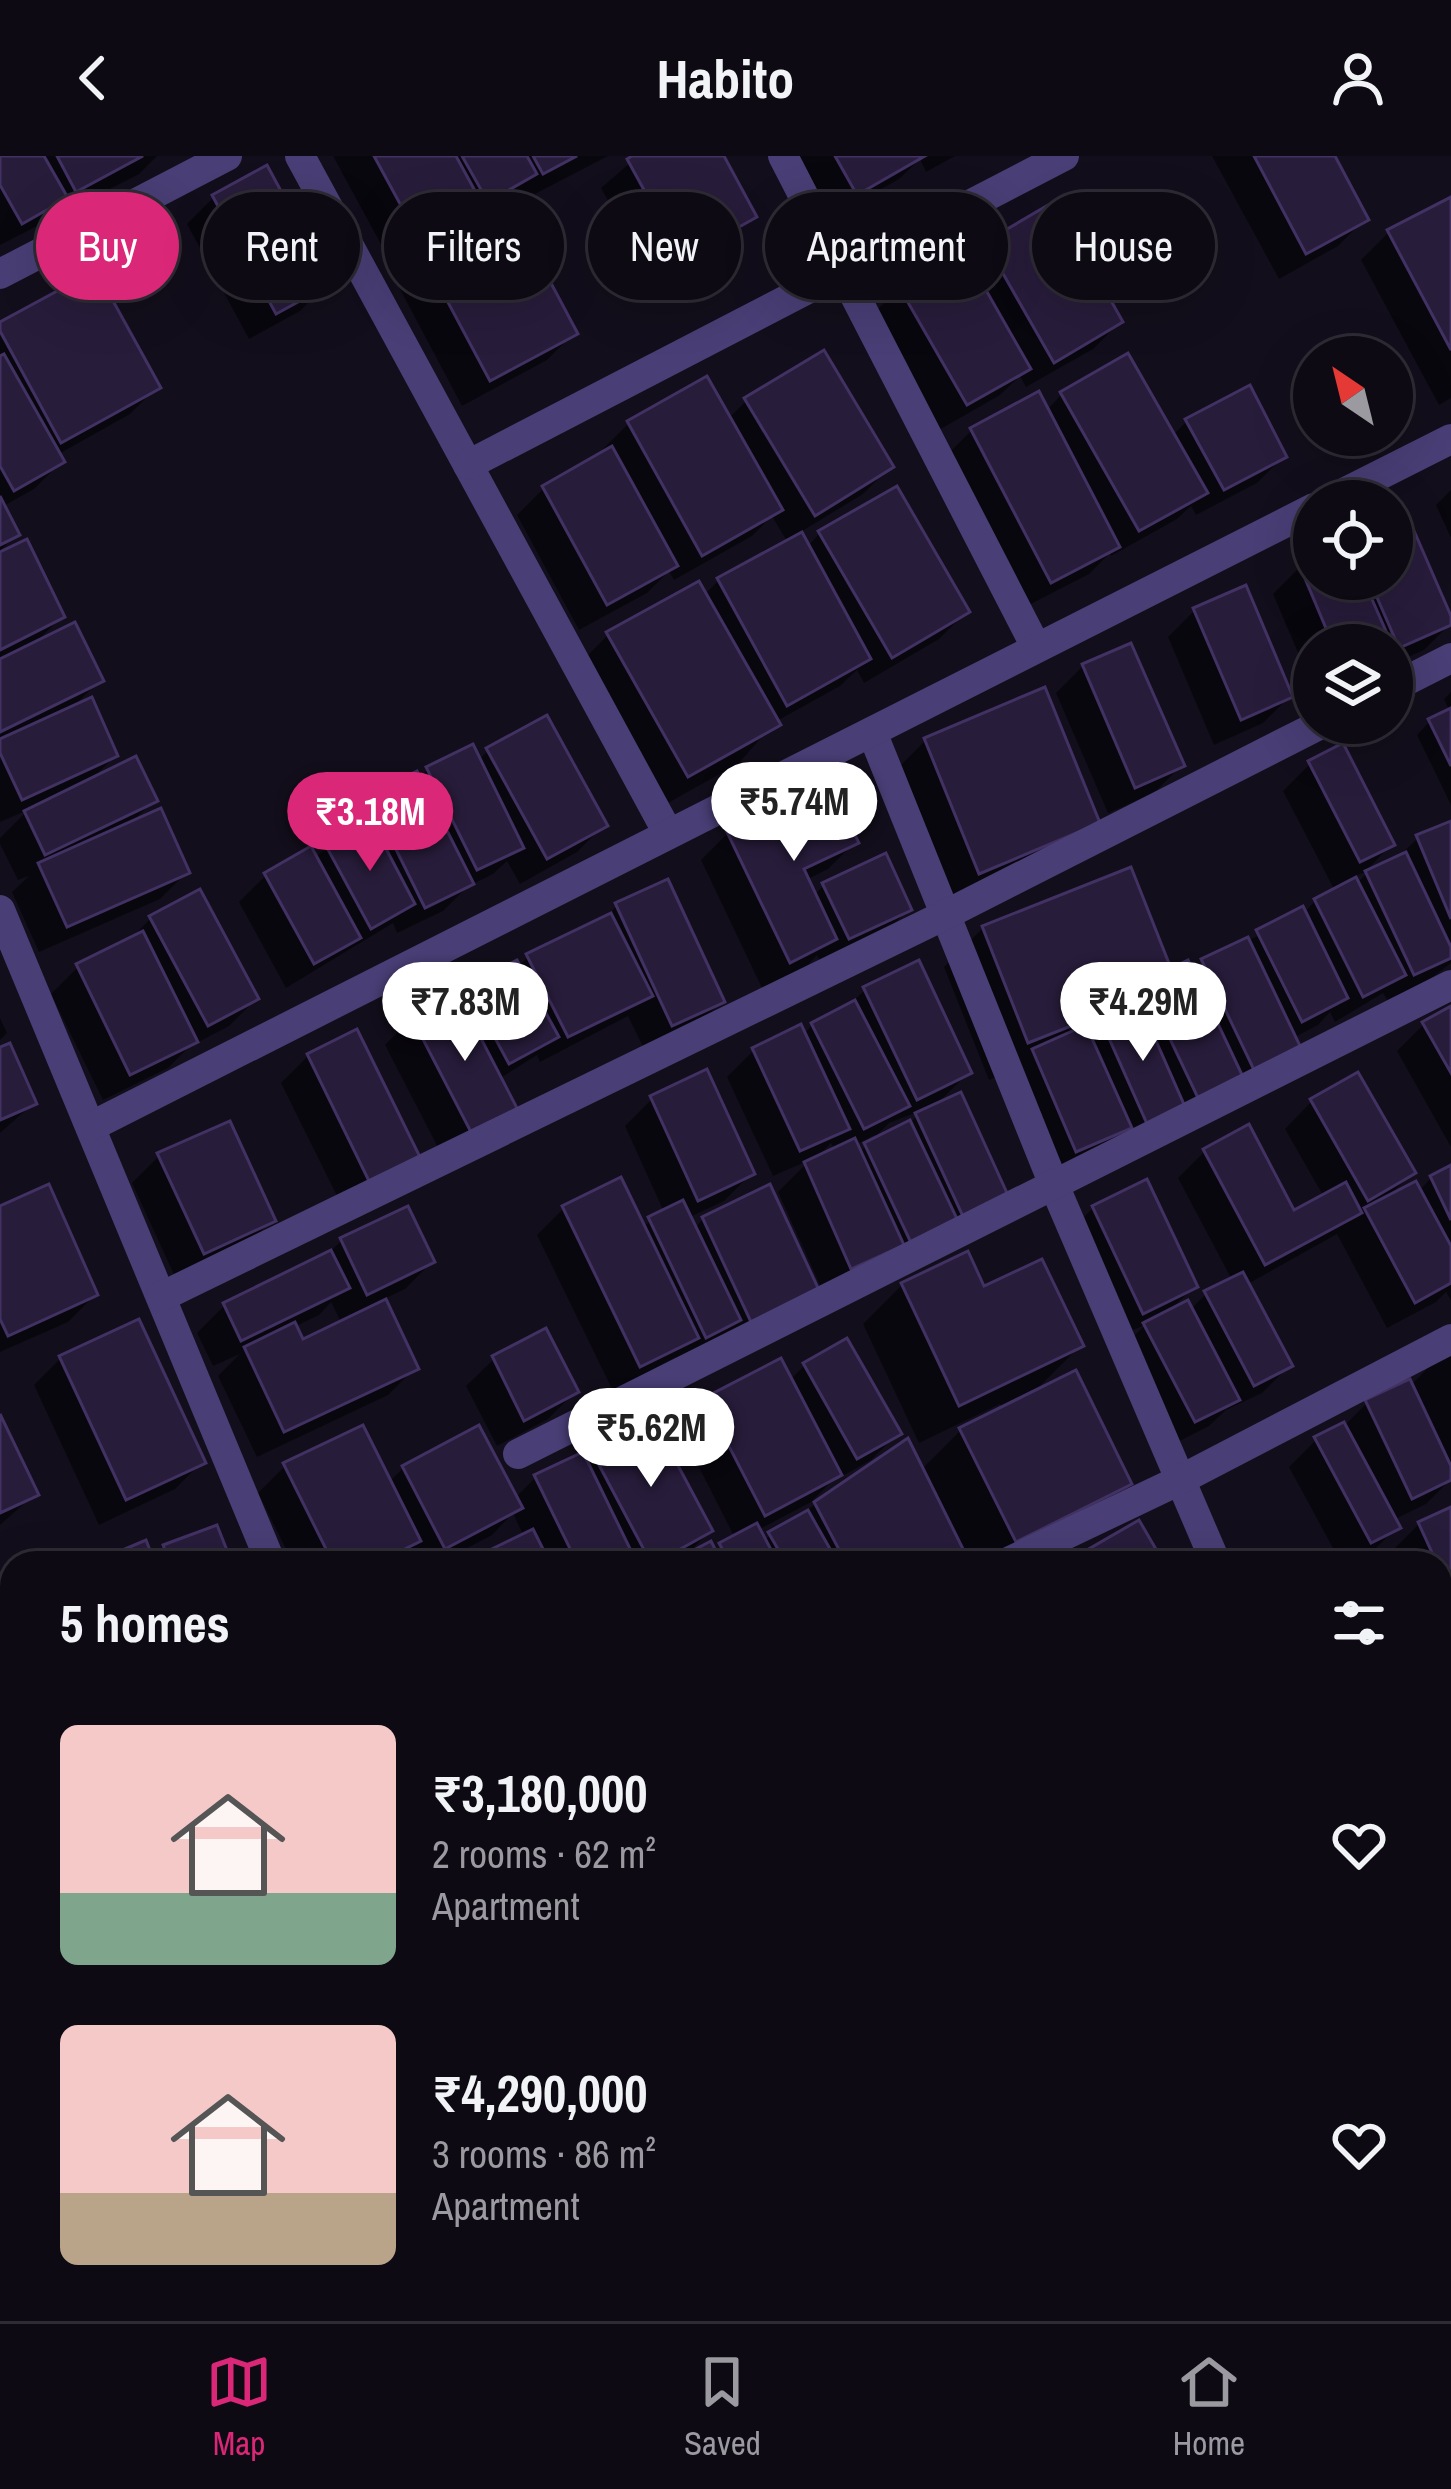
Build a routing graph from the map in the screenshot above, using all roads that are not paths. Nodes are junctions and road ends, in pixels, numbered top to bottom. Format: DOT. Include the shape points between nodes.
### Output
graph roads {
  1 [pos="227,156"];
  2 [pos="300,156"];
  3 [pos="783,156"];
  4 [pos="1064,156"];
  5 [pos="801,192"];
  6 [pos="993,192"];
  7 [pos="0,274"];
  8 [pos="782,300"];
  9 [pos="857,300"];
  10 [pos="1451,439"];
  11 [pos="468,464"];
  12 [pos="1370,480"];
  13 [pos="1293,518"];
  14 [pos="1036,647"];
  15 [pos="1451,658"];
  16 [pos="1413,677"];
  17 [pos="872,732"];
  18 [pos="1293,738"];
  19 [pos="668,833"];
  20 [pos="0,910"];
  21 [pos="946,914"];
  22 [pos="1451,985"];
  23 [pos="92,1126"];
  24 [pos="1054,1185"];
  25 [pos="161,1297"];
  26 [pos="1451,1339"];
  27 [pos="518,1454"];
  28 [pos="1180,1480"];
  29 [pos="266,1551"];
  30 [pos="1031,1551"];
  31 [pos="1211,1551"];
  1 -- 7 [label="street"];
  2 -- 11 [label="street"];
  3 -- 5 [label="street"];
  4 -- 6 [label="street"];
  8 -- 11 [label="street"];
  9 -- 14 [label="street"];
  10 -- 12 [label="street"];
  11 -- 19 [label="street"];
  13 -- 14 [label="street"];
  14 -- 17 [label="street"];
  15 -- 16 [label="street"];
  17 -- 19 [label="street"];
  17 -- 21 [label="street"];
  18 -- 21 [label="street"];
  19 -- 23 [label="street"];
  20 -- 23 [label="street"];
  21 -- 24 [label="street"];
  21 -- 25 [label="street"];
  22 -- 24 [label="street"];
  23 -- 25 [label="street"];
  24 -- 27 [label="street"];
  24 -- 28 [label="street"];
  25 -- 29 [label="street"];
  26 -- 28 [label="street"];
  28 -- 30 [label="street"];
  28 -- 31 [label="street"];
}
